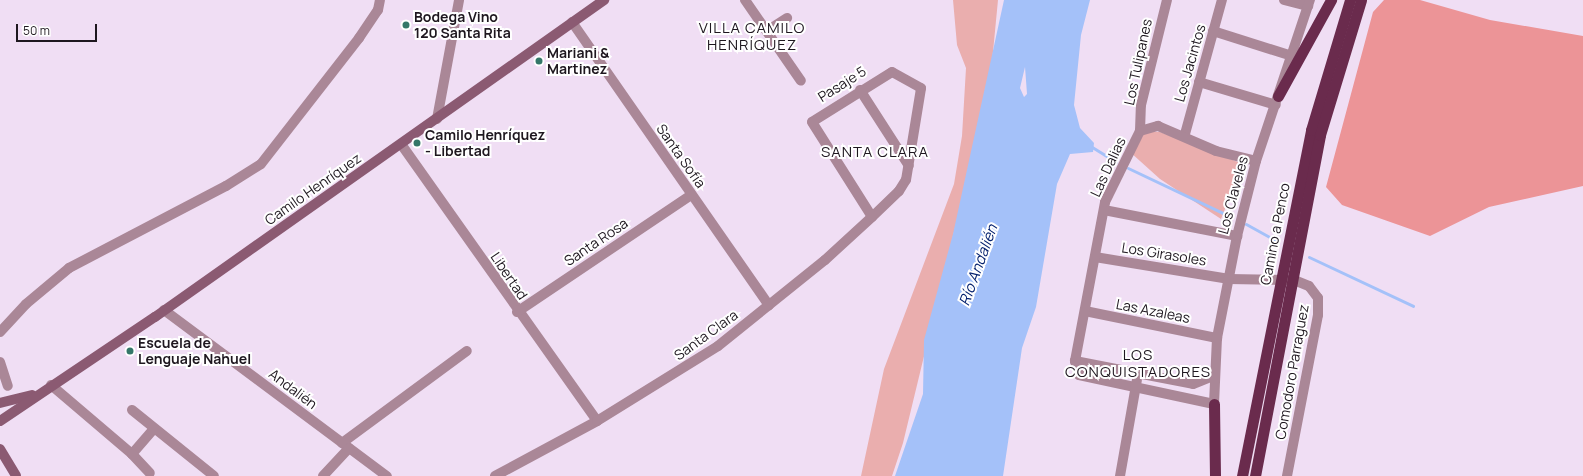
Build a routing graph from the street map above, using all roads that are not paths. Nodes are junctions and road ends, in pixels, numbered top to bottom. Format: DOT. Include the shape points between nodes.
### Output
graph roads {
  1 [pos="380,0"];
  2 [pos="458,0"];
  3 [pos="604,0"];
  4 [pos="745,0"];
  5 [pos="1167,0"];
  6 [pos="1222,0"];
  7 [pos="1284,0"];
  8 [pos="1331,0"];
  9 [pos="1350,0"];
  10 [pos="1362,0"];
  11 [pos="1309,3"];
  12 [pos="786,18"];
  13 [pos="572,22"];
  14 [pos="767,31"];
  15 [pos="1213,31"];
  16 [pos="1292,56"];
  17 [pos="800,81"];
  18 [pos="1199,82"];
  19 [pos="860,90"];
  20 [pos="1277,100"];
  21 [pos="437,119"];
  22 [pos="1140,131"];
  23 [pos="1185,134"];
  24 [pos="401,144"];
  25 [pos="1256,161"];
  26 [pos="909,166"];
  27 [pos="691,195"];
  28 [pos="1104,210"];
  29 [pos="872,217"];
  30 [pos="1236,236"];
  31 [pos="1095,257"];
  32 [pos="1282,278"];
  33 [pos="1229,279"];
  34 [pos="1294,280"];
  35 [pos="769,305"];
  36 [pos="164,310"];
  37 [pos="1084,311"];
  38 [pos="517,312"];
  39 [pos="0,332"];
  40 [pos="1217,338"];
  41 [pos="467,351"];
  42 [pos="1075,361"];
  43 [pos="0,362"];
  44 [pos="1138,374"];
  45 [pos="1213,376"];
  46 [pos="51,385"];
  47 [pos="8,386"];
  48 [pos="1136,386"];
  49 [pos="34,395"];
  50 [pos="0,403"];
  51 [pos="1214,404"];
  52 [pos="132,410"];
  53 [pos="0,421"];
  54 [pos="596,421"];
  55 [pos="154,428"];
  56 [pos="346,446"];
  57 [pos="0,449"];
  58 [pos="132,454"];
  59 [pos="150,473"];
  60 [pos="211,475"];
  61 [pos="16,476"];
  62 [pos="323,476"];
  63 [pos="386,476"];
  64 [pos="495,476"];
  65 [pos="1120,476"];
  66 [pos="1216,476"];
  67 [pos="1242,476"];
  68 [pos="1255,476"];
  69 [pos="1288,476"];
  1 -- 39 [label="street" via="378,10 359,38 261,164 226,186 69,268 26,304"];
  2 -- 21 [label="street"];
  3 -- 13 [label="main road, Camilo Henríquez"];
  4 -- 14 [label="street"];
  5 -- 22 [label="street, Los Tulipanes" via="1141,105"];
  6 -- 15 [label="street, Los Jacintos"];
  7 -- 11 [label="street"];
  8 -- 20 [label="highway"];
  9 -- 32 [label="highway, Camino a Penco" via="1311,130"];
  10 -- 34 [label="highway, Camino a Penco" via="1320,135"];
  11 -- 16 [label="street, Los Claveles"];
  12 -- 14 [label="street"];
  13 -- 21 [label="main road, Camilo Henríquez"];
  13 -- 27 [label="street, Santa Sofía"];
  14 -- 17 [label="street"];
  15 -- 16 [label="street"];
  15 -- 18 [label="street, Los Jacintos"];
  16 -- 20 [label="street, Los Claveles"];
  18 -- 20 [label="street"];
  18 -- 23 [label="street, Los Jacintos"];
  19 -- 26 [label="street"];
  19 -- 26 [label="street, Pasaje 5" via="890,72 920,86"];
  19 -- 29 [label="street, Pasaje 5" via="812,122"];
  20 -- 25 [label="street, Los Claveles"];
  21 -- 24 [label="main road, Camilo Henríquez"];
  22 -- 23 [label="street, Las Dalias" via="1158,126"];
  22 -- 28 [label="street, Las Dalias"];
  23 -- 25 [label="street, Las Dalias" via="1216,151"];
  24 -- 36 [label="main road, Camilo Henríquez"];
  24 -- 38 [label="street, Libertad"];
  25 -- 30 [label="street, Los Claveles"];
  26 -- 29 [label="street, Santa Clara" via="906,180"];
  27 -- 35 [label="street, Santa Sofía"];
  27 -- 38 [label="street, Santa Rosa"];
  28 -- 30 [label="street"];
  28 -- 31 [label="street, Las Dalias"];
  29 -- 35 [label="street, Santa Clara"];
  30 -- 33 [label="street, Los Claveles"];
  31 -- 33 [label="street, Los Girasoles"];
  31 -- 37 [label="street, Las Dalias"];
  32 -- 33 [label="street, Comodoro Parraguez"];
  32 -- 34 [label="street, Comodoro Parraguez"];
  32 -- 67 [label="highway, Camino a Penco"];
  33 -- 40 [label="street, Los Claveles"];
  34 -- 68 [label="highway, Camino a Penco"];
  34 -- 69 [label="street, Comodoro Parraguez" via="1313,289 1319,308"];
  35 -- 54 [label="street, Santa Clara" via="708,353"];
  36 -- 46 [label="main road, Camilo Henríquez"];
  36 -- 56 [label="street, Andalién"];
  37 -- 40 [label="street, Las Azaleas"];
  37 -- 42 [label="street, Las Dalias"];
  38 -- 54 [label="street, Libertad"];
  40 -- 45 [label="street, Los Claveles"];
  41 -- 56 [label="street"];
  42 -- 44 [label="street"];
  42 -- 48 [label="street" via="1079,375"];
  43 -- 47 [label="street"];
  44 -- 45 [label="street" via="1193,384"];
  44 -- 48 [label="street"];
  45 -- 51 [label="street, Los Claveles"];
  46 -- 49 [label="main road, Camilo Henríquez"];
  46 -- 58 [label="street"];
  48 -- 51 [label="street"];
  48 -- 65 [label="street"];
  49 -- 50 [label="main road, Camilo Henríquez"];
  49 -- 53 [label="main road, Camilo Henríquez"];
  51 -- 66 [label="highway"];
  52 -- 55 [label="street"];
  54 -- 64 [label="street, Santa Clara"];
  55 -- 58 [label="street"];
  55 -- 60 [label="street"];
  56 -- 62 [label="street"];
  56 -- 63 [label="street, Andalién"];
  57 -- 61 [label="main road"];
  58 -- 59 [label="street"];
}
